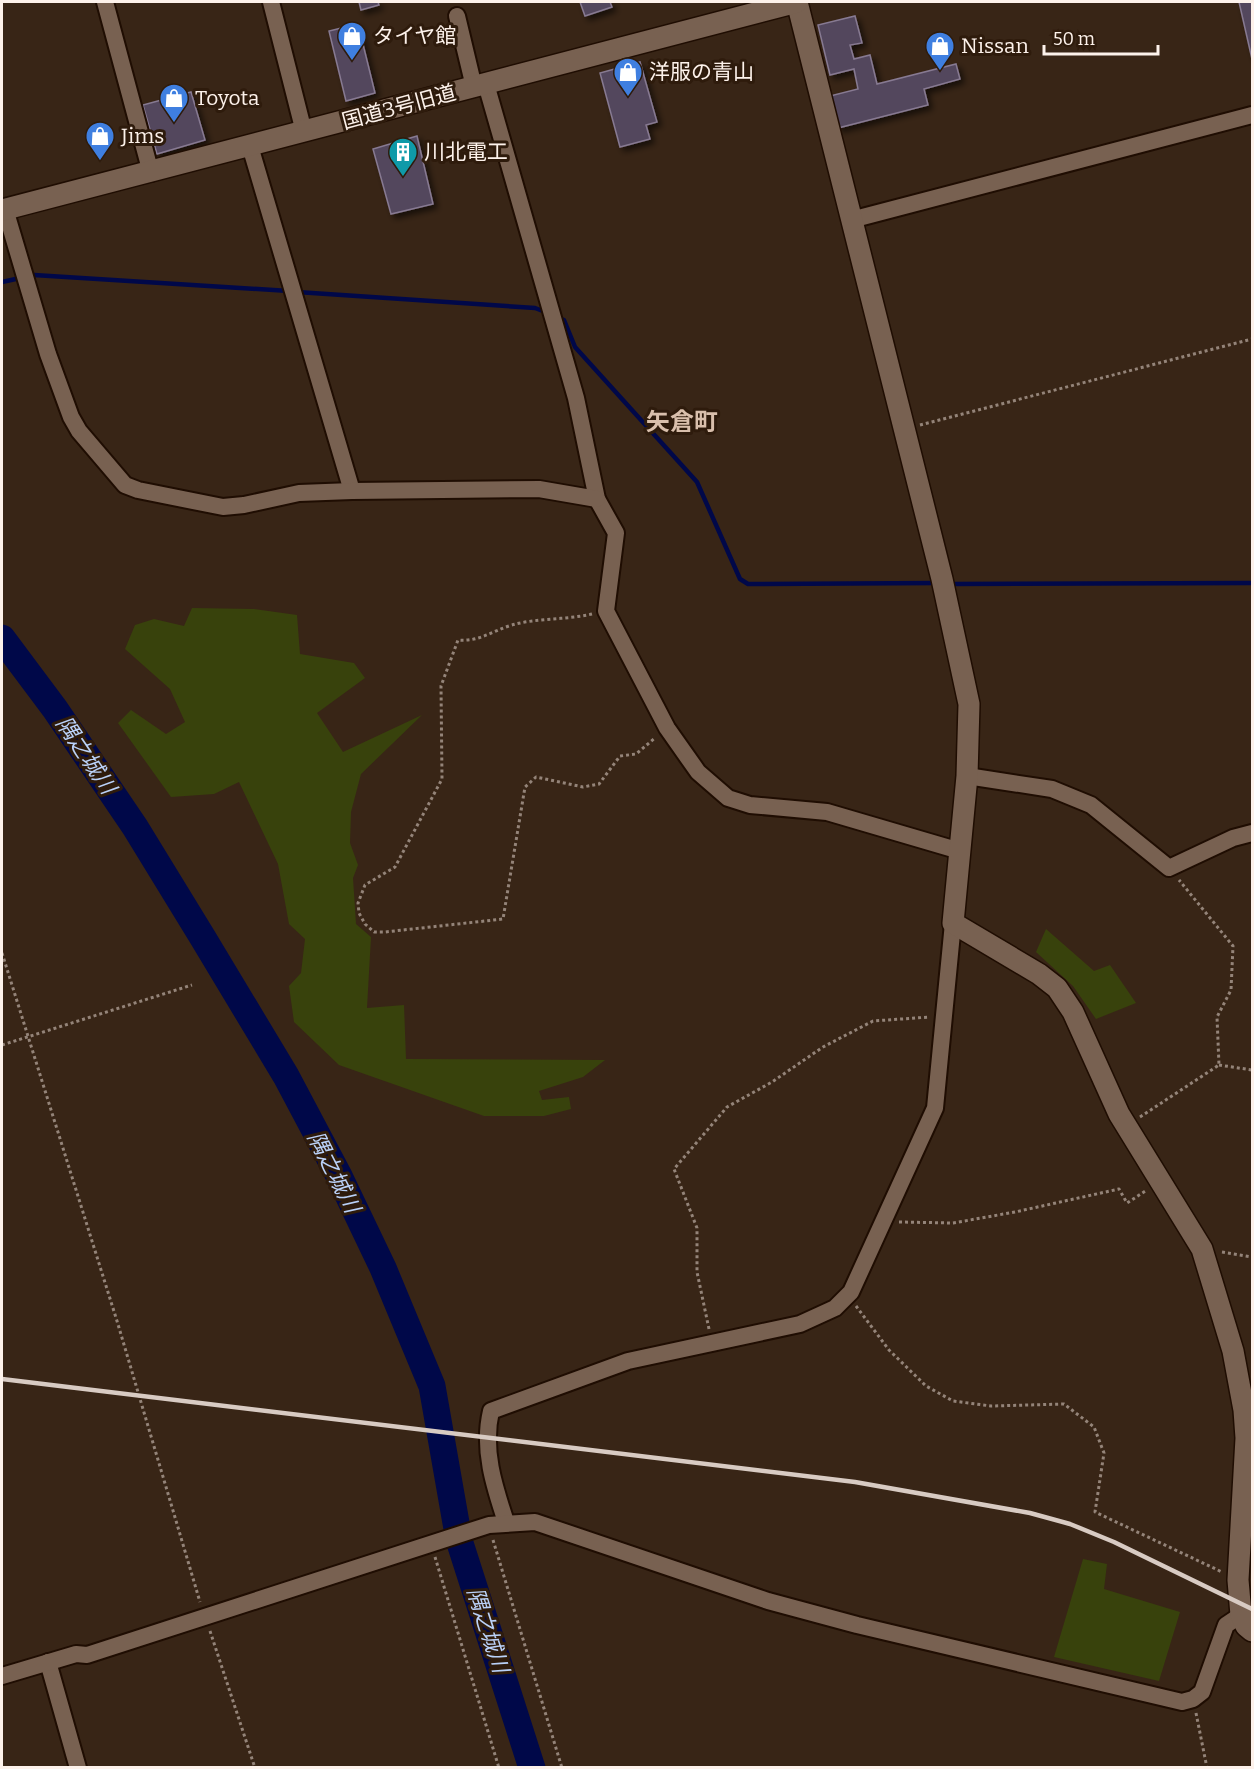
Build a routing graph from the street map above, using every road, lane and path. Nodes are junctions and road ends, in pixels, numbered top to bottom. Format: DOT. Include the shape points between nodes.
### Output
graph roads {
  1 [pos="105,2"];
  2 [pos="271,2"];
  3 [pos="797,2"];
  4 [pos="457,16"];
  5 [pos="480,86"];
  6 [pos="1252,115"];
  7 [pos="304,132"];
  8 [pos="250,146"];
  9 [pos="151,173"];
  10 [pos="3,210"];
  11 [pos="851,220"];
  12 [pos="1252,339"];
  13 [pos="903,429"];
  14 [pos="352,491"];
  15 [pos="597,499"];
  16 [pos="606,611"];
  17 [pos="667,728"];
  18 [pos="967,777"];
  19 [pos="1252,833"];
  20 [pos="960,851"];
  21 [pos="1169,868"];
  22 [pos="953,923"];
  23 [pos="2,953"];
  24 [pos="192,985"];
  25 [pos="944,1016"];
  26 [pos="28,1036"];
  27 [pos="2,1045"];
  28 [pos="1219,1065"];
  29 [pos="1252,1070"];
  30 [pos="1126,1127"];
  31 [pos="1160,1182"];
  32 [pos="885,1222"];
  33 [pos="1202,1249"];
  34 [pos="1252,1257"];
  35 [pos="847,1295"];
  36 [pos="712,1342"];
  37 [pos="506,1522"];
  38 [pos="489,1525"];
  39 [pos="431,1545"];
  40 [pos="1238,1580"];
  41 [pos="205,1618"];
  42 [pos="1247,1623"];
  43 [pos="48,1662"];
  44 [pos="2,1676"];
  45 [pos="1193,1699"];
  46 [pos="78,1767"];
  47 [pos="255,1767"];
  48 [pos="499,1767"];
  49 [pos="562,1767"];
  50 [pos="1207,1767"];
  1 -- 9 [label="street"];
  2 -- 7 [label="street"];
  3 -- 5 [label="street, 国道3号旧道"];
  3 -- 11 [label="street"];
  4 -- 5 [label="street"];
  5 -- 7 [label="street, 国道3号旧道"];
  5 -- 15 [label="street" via="576,398"];
  6 -- 11 [label="street"];
  7 -- 8 [label="street, 国道3号旧道"];
  8 -- 9 [label="street, 国道3号旧道"];
  8 -- 14 [label="street"];
  9 -- 10 [label="street, 国道3号旧道"];
  10 -- 14 [label="street" via="71,417 124,485 223,507 299,493"];
  11 -- 13 [label="street"];
  12 -- 13 [label="path"];
  13 -- 18 [label="street" via="969,704"];
  14 -- 15 [label="street" via="539,489"];
  15 -- 16 [label="street" via="616,533"];
  16 -- 17 [label="street"];
  16 -- 17 [label="path" via="566,620 512,625 474,641 458,640 441,686 442,779 395,867 365,885 358,903 365,924 374,932 385,933 503,919 525,787 536,777 583,787 599,784 620,756 636,754"];
  17 -- 20 [label="street" via="698,772 728,798 750,805 827,812"];
  18 -- 20 [label="street"];
  18 -- 21 [label="street" via="1052,789 1091,806"];
  19 -- 21 [label="street"];
  20 -- 22 [label="street"];
  21 -- 28 [label="path" via="1233,946 1231,990 1217,1017"];
  22 -- 25 [label="street"];
  22 -- 30 [label="street" via="1057,988 1073,1012"];
  23 -- 26 [label="path"];
  24 -- 26 [label="path"];
  25 -- 32 [label="street" via="935,1108"];
  25 -- 36 [label="path" via="873,1021 823,1047 727,1107 674,1169 697,1228 697,1272"];
  26 -- 27 [label="path"];
  26 -- 41 [label="path"];
  28 -- 29 [label="path"];
  28 -- 30 [label="path"];
  30 -- 31 [label="street"];
  31 -- 32 [label="path" via="1127,1203 1119,1189 953,1223"];
  31 -- 33 [label="street"];
  32 -- 35 [label="street"];
  33 -- 34 [label="path"];
  33 -- 40 [label="street" via="1233,1352 1244,1410"];
  35 -- 36 [label="street" via="835,1308 800,1324"];
  35 -- 40 [label="path" via="889,1350 926,1386 953,1401 990,1406 1064,1404 1094,1427 1104,1453 1095,1512"];
  36 -- 37 [label="street" via="628,1361 491,1411 485,1433 494,1487"];
  37 -- 38 [label="street"];
  37 -- 45 [label="street" via="535,1522 768,1601 857,1626 1182,1702"];
  38 -- 39 [label="street"];
  38 -- 49 [label="path"];
  39 -- 41 [label="street"];
  39 -- 48 [label="path"];
  40 -- 42 [label="street"];
  41 -- 43 [label="street"];
  41 -- 47 [label="path"];
  42 -- 45 [label="street" via="1226,1625 1202,1692"];
  43 -- 44 [label="street"];
  43 -- 46 [label="street"];
  45 -- 50 [label="path"];
}
